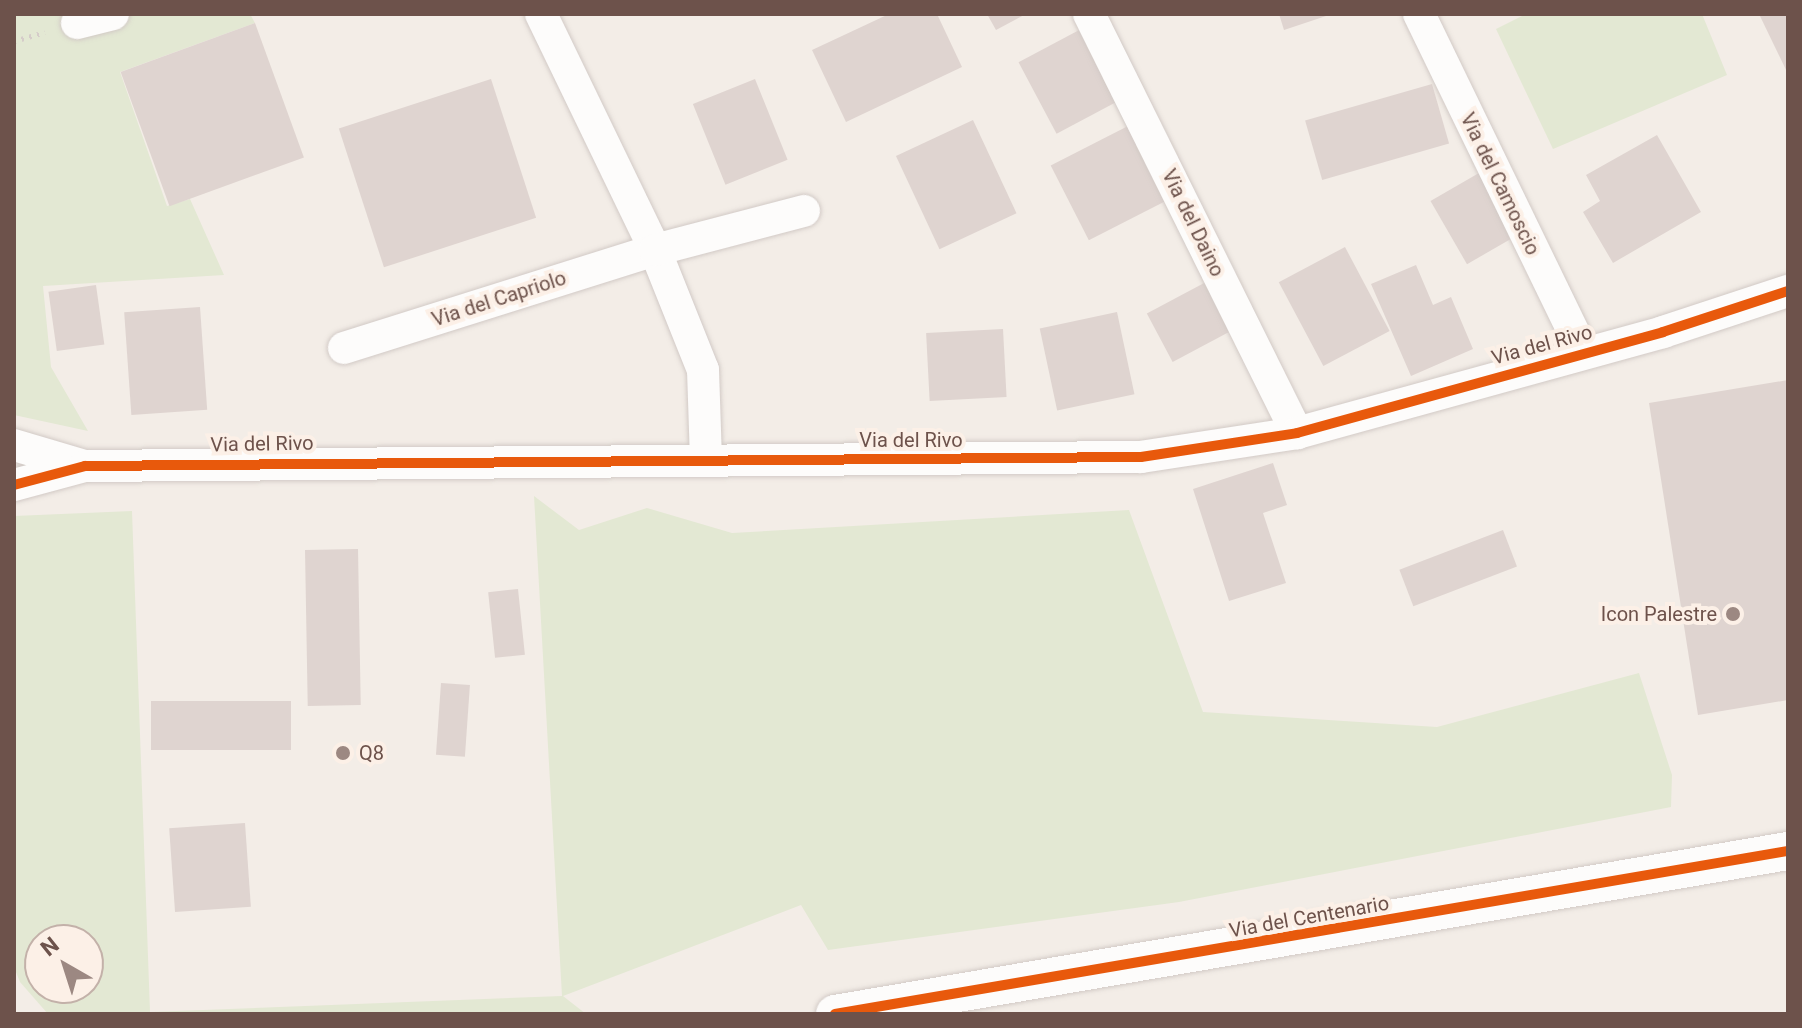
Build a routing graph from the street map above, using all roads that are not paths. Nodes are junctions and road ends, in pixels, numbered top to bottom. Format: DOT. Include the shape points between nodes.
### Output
graph roads {
  1 [pos="113,14"];
  2 [pos="541,14"];
  3 [pos="1089,14"];
  4 [pos="1419,14"];
  5 [pos="77,23"];
  6 [pos="804,211"];
  7 [pos="655,250"];
  8 [pos="1788,291"];
  9 [pos="344,348"];
  10 [pos="1583,352"];
  11 [pos="1297,433"];
  12 [pos="14,445"];
  13 [pos="706,460"];
  14 [pos="85,466"];
  15 [pos="14,485"];
  16 [pos="1788,851"];
  17 [pos="835,1014"];
  1 -- 5 [label="street"];
  2 -- 7 [label="street"];
  3 -- 11 [label="street, Via del Daino"];
  4 -- 10 [label="street, Via del Camoscio"];
  6 -- 7 [label="street, Via del Capriolo"];
  7 -- 9 [label="street, Via del Capriolo"];
  7 -- 13 [label="street" via="703,370"];
  8 -- 10 [label="street, Via del Rivo"];
  10 -- 11 [label="street, Via del Rivo"];
  11 -- 13 [label="street, Via del Rivo" via="1141,457"];
  12 -- 14 [label="street, Via del Rivo"];
  13 -- 14 [label="street, Via del Rivo"];
  14 -- 15 [label="street, Via del Rivo"];
  16 -- 17 [label="street, Via del Centenario"];
}
